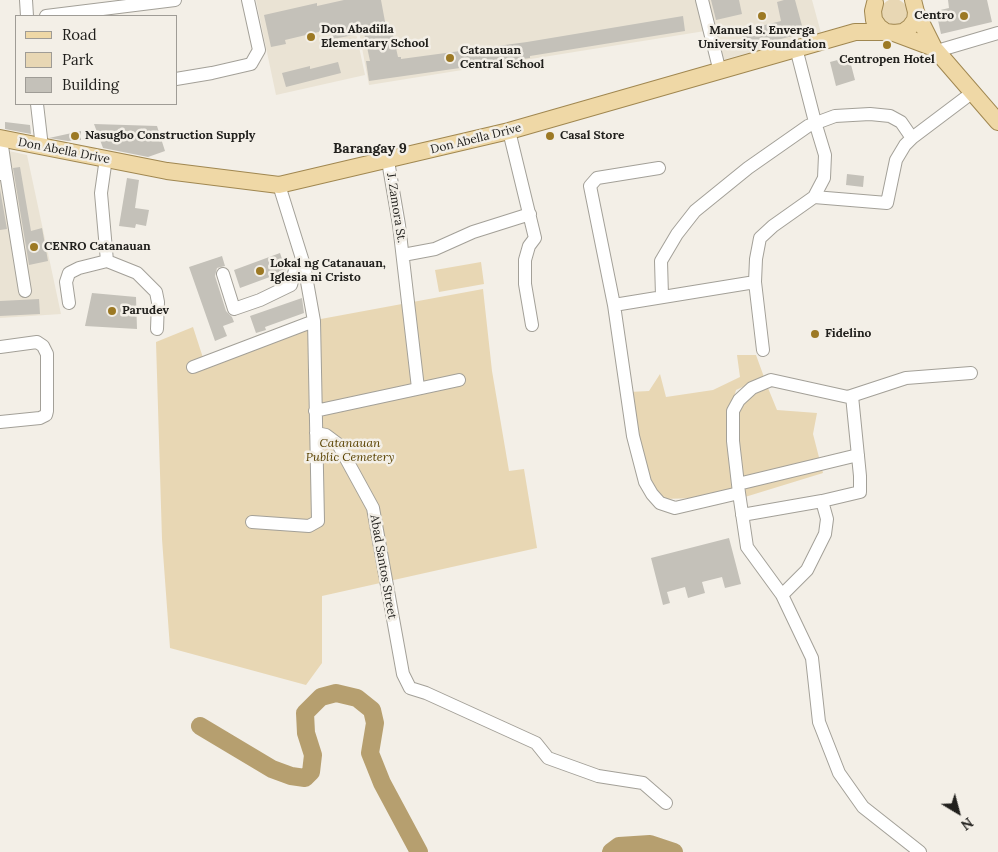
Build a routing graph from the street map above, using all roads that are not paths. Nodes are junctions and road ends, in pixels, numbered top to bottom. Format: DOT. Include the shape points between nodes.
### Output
graph roads {
  1 [pos="26,0"];
  2 [pos="175,0"];
  3 [pos="248,0"];
  4 [pos="702,0"];
  5 [pos="875,1"];
  6 [pos="915,6"];
  7 [pos="27,15"];
  8 [pos="54,15"];
  9 [pos="855,32"];
  10 [pos="890,32"];
  11 [pos="998,33"];
  12 [pos="796,48"];
  13 [pos="935,49"];
  14 [pos="720,72"];
  15 [pos="178,79"];
  16 [pos="973,92"];
  17 [pos="37,105"];
  18 [pos="815,122"];
  19 [pos="998,122"];
  20 [pos="509,131"];
  21 [pos="912,138"];
  22 [pos="1,139"];
  23 [pos="42,147"];
  24 [pos="106,158"];
  25 [pos="388,161"];
  26 [pos="659,168"];
  27 [pos="3,171"];
  28 [pos="279,185"];
  29 [pos="814,197"];
  30 [pos="530,214"];
  31 [pos="403,256"];
  32 [pos="107,261"];
  33 [pos="304,265"];
  34 [pos="223,274"];
  35 [pos="755,282"];
  36 [pos="25,291"];
  37 [pos="662,296"];
  38 [pos="69,303"];
  39 [pos="614,305"];
  40 [pos="314,321"];
  41 [pos="532,325"];
  42 [pos="157,329"];
  43 [pos="0,347"];
  44 [pos="763,350"];
  45 [pos="193,367"];
  46 [pos="971,373"];
  47 [pos="459,380"];
  48 [pos="418,388"];
  49 [pos="852,396"];
  50 [pos="315,411"];
  51 [pos="0,422"];
  52 [pos="316,433"];
  53 [pos="858,455"];
  54 [pos="738,489"];
  55 [pos="822,501"];
  56 [pos="742,515"];
  57 [pos="252,522"];
  58 [pos="782,596"];
  59 [pos="666,803"];
  60 [pos="920,852"];
  1 -- 7 [label="street"];
  2 -- 8 [label="street"];
  3 -- 15 [label="street" via="259,50 251,64"];
  4 -- 14 [label="street"];
  5 -- 9 [label="main road"];
  5 -- 10 [label="main road" via="874,20 879,27"];
  6 -- 10 [label="main road" via="915,20 910,27 902,32"];
  6 -- 13 [label="main road"];
  9 -- 10 [label="main road, Don Abella Drive"];
  9 -- 12 [label="main road, Don Abella Drive"];
  10 -- 13 [label="main road"];
  11 -- 13 [label="street"];
  12 -- 14 [label="main road, Don Abella Drive"];
  12 -- 18 [label="street"];
  13 -- 16 [label="main road"];
  14 -- 20 [label="main road, Don Abella Drive"];
  16 -- 19 [label="main road"];
  16 -- 21 [label="street"];
  17 -- 23 [label="street"];
  18 -- 21 [label="street" via="835,116 890,116 902,122"];
  18 -- 29 [label="street" via="825,155 824,178"];
  18 -- 37 [label="street" via="748,168 695,212 661,261"];
  20 -- 25 [label="main road, Don Abella Drive"];
  20 -- 30 [label="street"];
  21 -- 29 [label="street" via="896,160 887,203"];
  22 -- 23 [label="main road, Don Abella Drive"];
  22 -- 27 [label="street"];
  23 -- 24 [label="main road, Don Abella Drive"];
  24 -- 28 [label="main road, Don Abella Drive" via="167,171"];
  24 -- 32 [label="street" via="101,193"];
  25 -- 28 [label="main road, Don Abella Drive"];
  25 -- 31 [label="street, J. Zamora St."];
  26 -- 39 [label="street" via="598,178 590,186"];
  27 -- 36 [label="street"];
  28 -- 33 [label="street"];
  29 -- 35 [label="street" via="760,238"];
  30 -- 31 [label="street" via="473,232 435,249"];
  30 -- 41 [label="street" via="535,238 525,260 525,284"];
  31 -- 48 [label="street, J. Zamora St."];
  32 -- 38 [label="street" via="69,273 66,282"];
  32 -- 42 [label="street" via="137,273 156,292"];
  33 -- 34 [label="street" via="295,270 291,285 234,309"];
  33 -- 40 [label="street"];
  35 -- 37 [label="street"];
  35 -- 44 [label="street"];
  37 -- 39 [label="street"];
  39 -- 54 [label="street" via="633,436 645,482 652,494 660,503 675,508"];
  40 -- 45 [label="street"];
  40 -- 50 [label="street"];
  43 -- 51 [label="street" via="37,342 43,346 46,354 47,411 40,418"];
  46 -- 49 [label="street" via="906,378"];
  47 -- 48 [label="street"];
  48 -- 50 [label="street"];
  49 -- 53 [label="street"];
  49 -- 54 [label="street" via="771,380 752,388 739,400 733,412"];
  50 -- 52 [label="street"];
  52 -- 57 [label="street" via="318,521 309,526"];
  52 -- 59 [label="street, Abad Santos Street" via="326,435 338,444 373,508 403,674 410,688 536,743 548,758 598,776 643,783"];
  53 -- 54 [label="street"];
  53 -- 55 [label="street" via="860,492"];
  54 -- 56 [label="street"];
  55 -- 56 [label="street"];
  55 -- 58 [label="street" via="827,519 824,534 807,570"];
  56 -- 58 [label="street" via="747,547"];
  58 -- 60 [label="street" via="812,658 819,722 839,773 863,807"];
}
